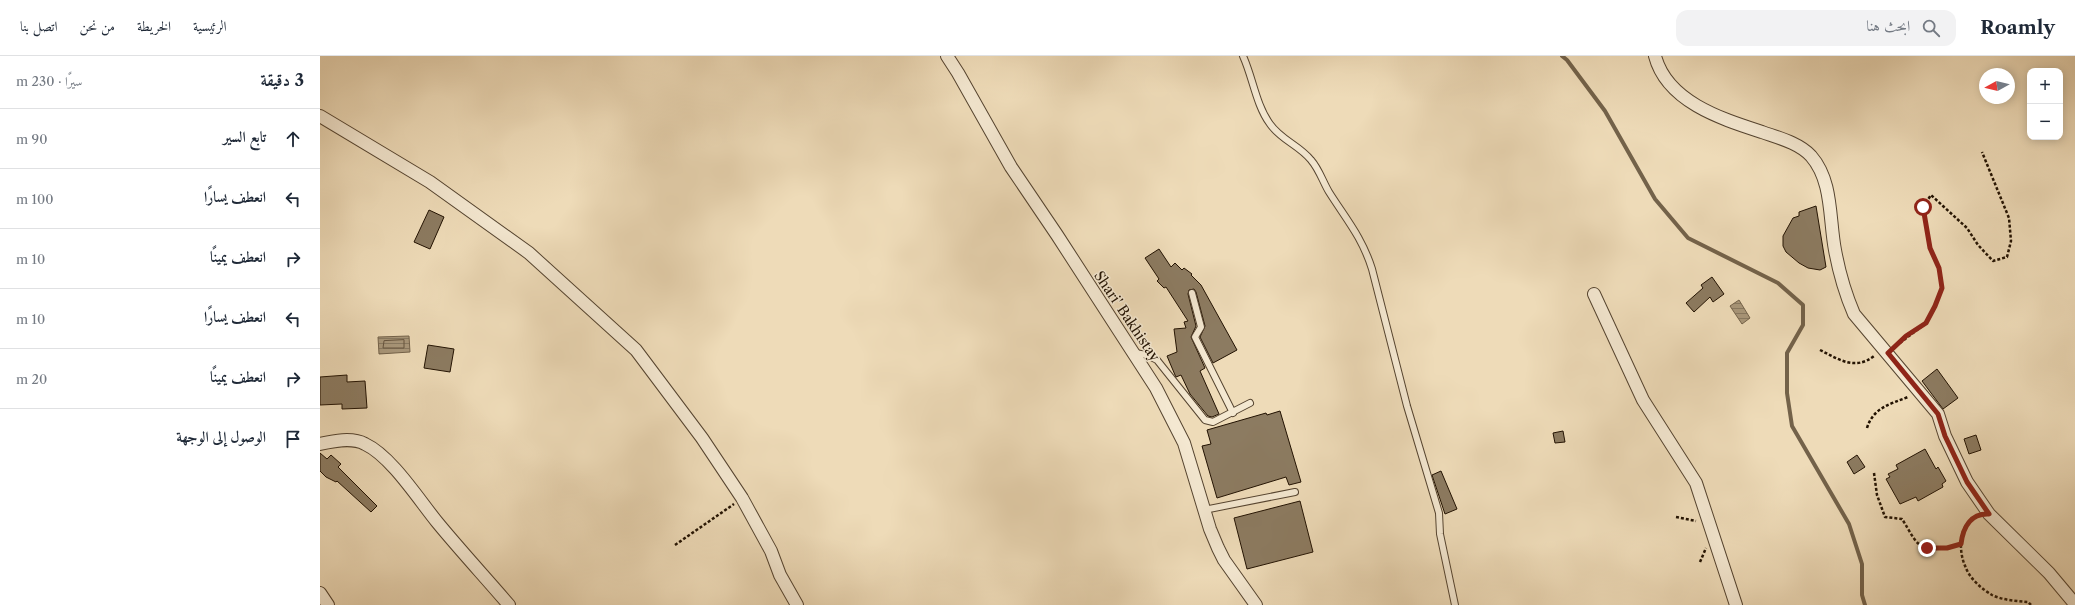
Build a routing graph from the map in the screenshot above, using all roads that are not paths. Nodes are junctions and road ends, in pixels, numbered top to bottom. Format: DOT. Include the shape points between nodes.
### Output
graph roads {
  1 [pos="947,56"];
  2 [pos="1243,56"];
  3 [pos="1655,56"];
  4 [pos="320,116"];
  5 [pos="1192,293"];
  6 [pos="1594,294"];
  7 [pos="1133,353"];
  8 [pos="1250,403"];
  9 [pos="1233,413"];
  10 [pos="320,444"];
  11 [pos="1295,492"];
  12 [pos="1204,510"];
  13 [pos="320,593"];
  14 [pos="2075,604"];
  15 [pos="328,605"];
  16 [pos="509,605"];
  17 [pos="797,605"];
  18 [pos="1256,605"];
  19 [pos="1455,605"];
  20 [pos="1736,605"];
  1 -- 7 [label="street, Shari' Bakhistay" via="1011,167"];
  2 -- 19 [label="lane" via="1269,123 1277,133 1312,160 1329,192 1365,247 1407,406 1439,513 1440,534"];
  3 -- 14 [label="street" via="1659,69 1668,82 1688,100 1734,123 1784,140 1802,150 1814,161 1825,183 1834,249 1854,314 1938,414 1945,436 1967,482 1989,514 2049,573"];
  4 -- 17 [label="street" via="430,182 529,253 636,350 702,438 742,498"];
  5 -- 9 [label="lane" via="1201,327 1195,337"];
  6 -- 20 [label="street" via="1643,400 1696,483"];
  7 -- 9 [label="lane" via="1157,360 1205,420 1213,422"];
  7 -- 12 [label="street, Shari' Bakhistay" via="1156,388 1184,444"];
  8 -- 9 [label="lane"];
  10 -- 16 [label="street" via="350,441 364,443 374,449 405,480 436,521"];
  11 -- 12 [label="lane"];
  12 -- 18 [label="street, Shari' Bakhistay" via="1224,560"];
  13 -- 15 [label="street"];
}
